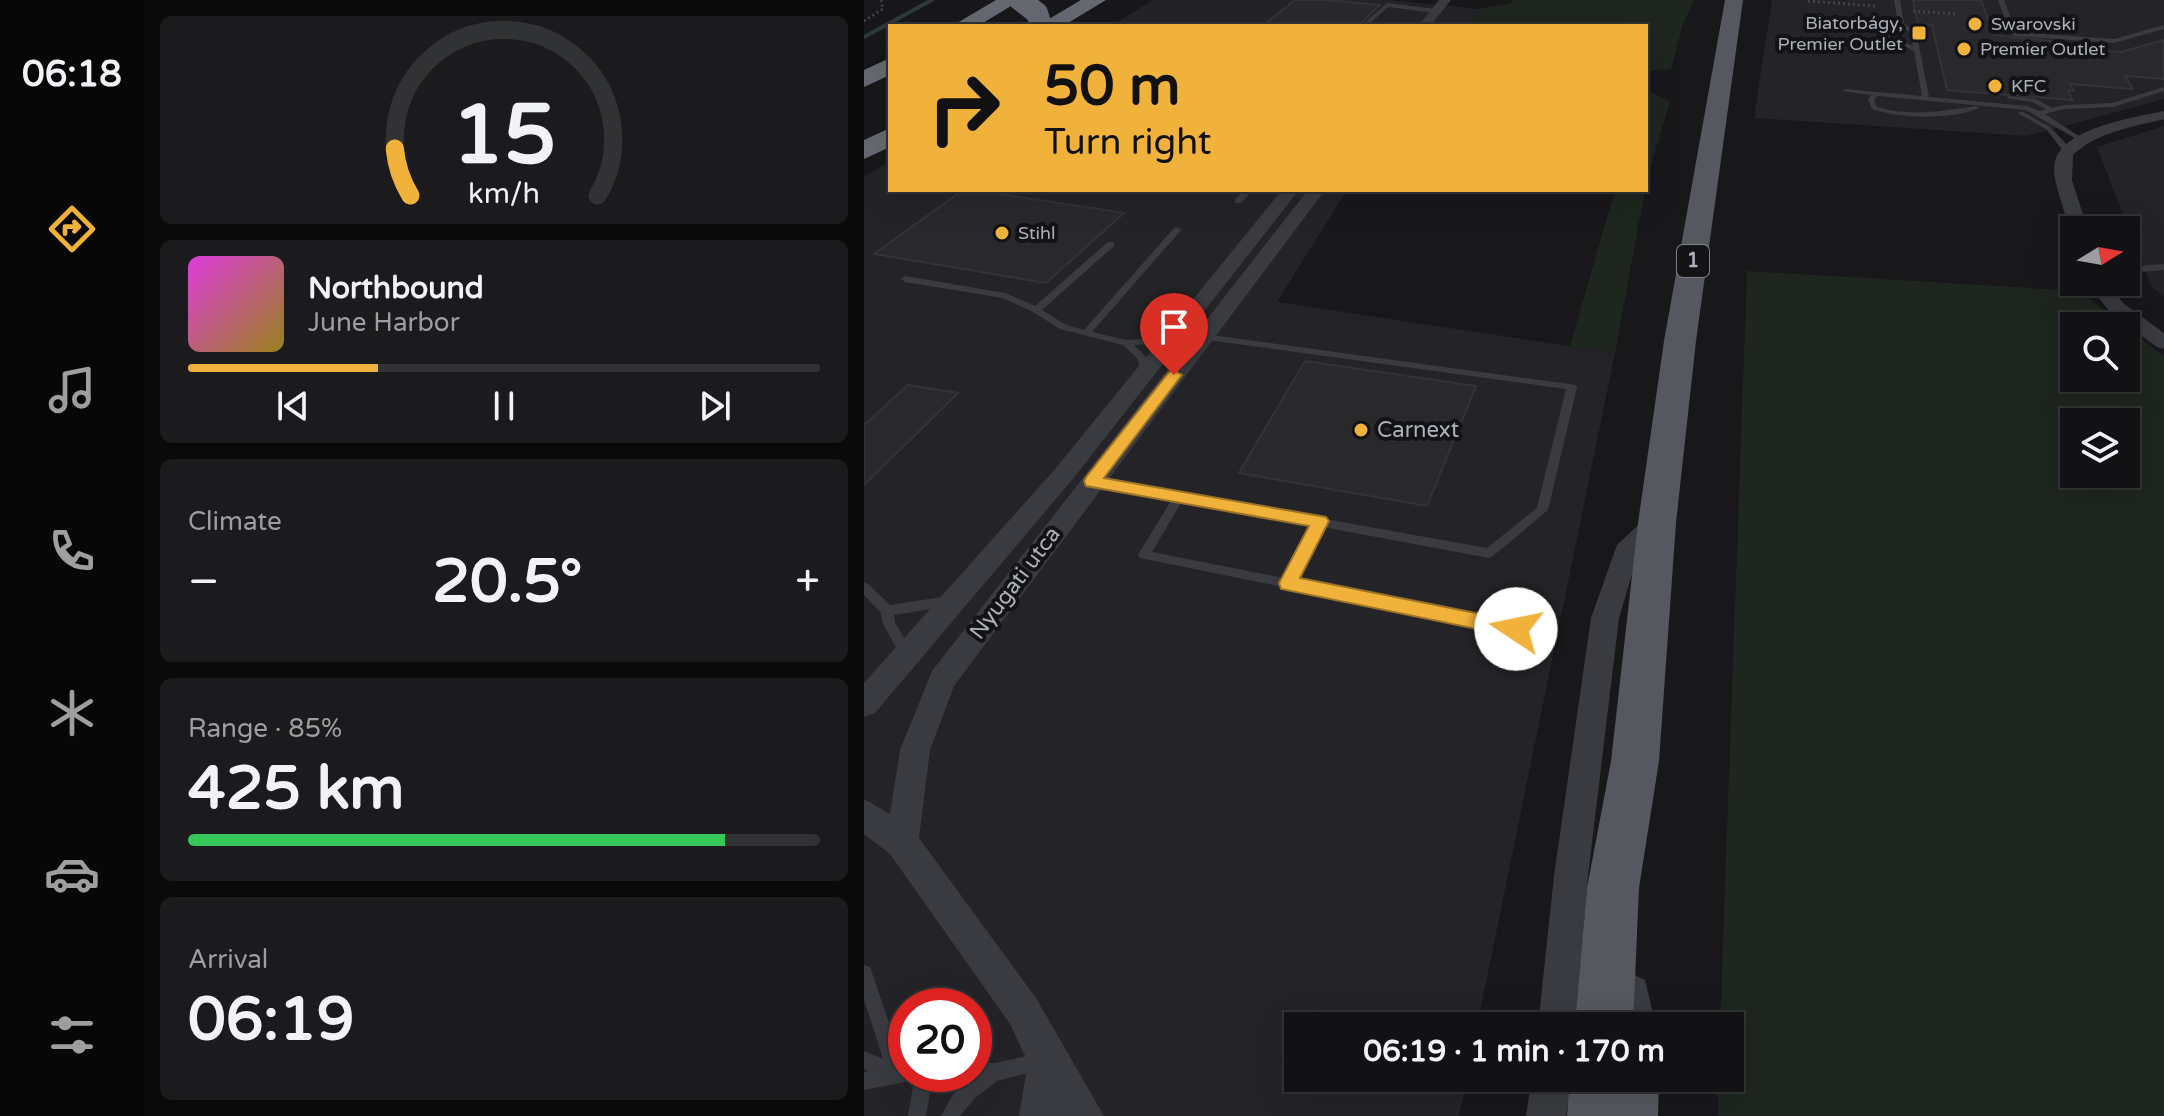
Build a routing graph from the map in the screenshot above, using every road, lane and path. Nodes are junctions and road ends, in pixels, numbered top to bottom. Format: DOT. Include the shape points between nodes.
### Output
graph roads {
  1 [pos="881,0"];
  2 [pos="1011,0"];
  3 [pos="1020,0"];
  4 [pos="1040,0"];
  5 [pos="1080,0"];
  6 [pos="1096,0"];
  7 [pos="1445,0"];
  8 [pos="1734,0"];
  9 [pos="1897,0"];
  10 [pos="2001,0"];
  11 [pos="959,3"];
  12 [pos="1436,11"];
  13 [pos="864,21"];
  14 [pos="945,24"];
  15 [pos="966,24"];
  16 [pos="996,24"];
  17 [pos="1038,24"];
  18 [pos="1043,24"];
  19 [pos="1048,24"];
  20 [pos="1366,24"];
  21 [pos="1426,24"];
  22 [pos="1901,25"];
  23 [pos="2164,27"];
  24 [pos="1917,50"];
  25 [pos="888,70"];
  26 [pos="888,71"];
  27 [pos="864,80"];
  28 [pos="2164,89"];
  29 [pos="1845,91"];
  30 [pos="1877,93"];
  31 [pos="864,95"];
  32 [pos="1926,99"];
  33 [pos="1945,100"];
  34 [pos="1957,101"];
  35 [pos="1994,105"];
  36 [pos="2050,109"];
  37 [pos="2039,113"];
  38 [pos="1890,114"];
  39 [pos="2164,115"];
  40 [pos="2029,117"];
  41 [pos="888,137"];
  42 [pos="2073,145"];
  43 [pos="864,151"];
  44 [pos="1247,192"];
  45 [pos="1289,192"];
  46 [pos="1315,192"];
  47 [pos="1238,201"];
  48 [pos="2075,216"];
  49 [pos="1178,229"];
  50 [pos="1111,244"];
  51 [pos="2164,267"];
  52 [pos="2140,269"];
  53 [pos="905,279"];
  54 [pos="2107,296"];
  55 [pos="1036,310"];
  56 [pos="1086,333"];
  57 [pos="1170,339"];
  58 [pos="1126,343"];
  59 [pos="2164,343"];
  60 [pos="1197,345"];
  61 [pos="1144,373"];
  62 [pos="1092,481"];
  63 [pos="1180,495"];
  64 [pos="1320,521"];
  65 [pos="1657,523"];
  66 [pos="1288,583"];
  67 [pos="864,587"];
  68 [pos="956,599"];
  69 [pos="887,611"];
  70 [pos="1516,629"];
  71 [pos="908,657"];
  72 [pos="864,704"];
  73 [pos="864,815"];
  74 [pos="902,842"];
  75 [pos="864,973"];
  76 [pos="1558,1012"];
  77 [pos="1625,1012"];
  78 [pos="888,1036"];
  79 [pos="864,1060"];
  80 [pos="1048,1060"];
  81 [pos="888,1068"];
  82 [pos="992,1072"];
  83 [pos="996,1072"];
  84 [pos="888,1076"];
  85 [pos="864,1081"];
  86 [pos="921,1092"];
  87 [pos="1550,1092"];
  88 [pos="1599,1092"];
  89 [pos="1628,1092"];
  90 [pos="1643,1092"];
  91 [pos="917,1116"];
  92 [pos="950,1116"];
  93 [pos="1039,1116"];
  94 [pos="1084,1116"];
  95 [pos="1546,1116"];
  96 [pos="1598,1116"];
  97 [pos="1627,1116"];
  98 [pos="1645,1116"];
  1 -- 13 [label="path" via="883,9"];
  2 -- 15 [label="highway"];
  3 -- 18 [label="highway, bridge"];
  4 -- 16 [label="highway"];
  5 -- 17 [label="highway"];
  6 -- 19 [label="highway"];
  7 -- 12 [label="street"];
  8 -- 65 [label="main road, 1"];
  9 -- 22 [label="lane"];
  10 -- 23 [label="lane" via="2014,34 2114,41"];
  11 -- 14 [label="highway"];
  12 -- 20 [label="lane" via="1387,5"];
  12 -- 21 [label="street"];
  22 -- 24 [label="lane" via="1913,31"];
  22 -- 24 [label="lane" via="1874,23 1871,28"];
  24 -- 32 [label="lane"];
  25 -- 27 [label="highway"];
  26 -- 31 [label="highway"];
  28 -- 36 [label="lane" via="2113,105"];
  29 -- 30 [label="lane"];
  30 -- 32 [label="lane"];
  30 -- 38 [label="lane" via="1871,100 1874,108"];
  32 -- 33 [label="lane"];
  33 -- 34 [label="lane"];
  33 -- 36 [label="lane" via="1943,96 1954,93 2034,100"];
  34 -- 35 [label="lane"];
  34 -- 38 [label="lane"];
  35 -- 37 [label="lane"];
  35 -- 38 [label="lane" via="1930,115"];
  35 -- 40 [label="lane"];
  36 -- 37 [label="lane"];
  37 -- 40 [label="lane"];
  37 -- 42 [label="lane"];
  39 -- 42 [label="street"];
  40 -- 42 [label="lane"];
  41 -- 43 [label="highway"];
  42 -- 48 [label="street" via="2061,160"];
  44 -- 47 [label="lane"];
  45 -- 57 [label="street, Nyugati utca"];
  46 -- 60 [label="street, Nyugati utca"];
  49 -- 56 [label="lane"];
  50 -- 55 [label="lane"];
  51 -- 52 [label="lane"];
  53 -- 55 [label="lane" via="1005,296"];
  54 -- 59 [label="street"];
  55 -- 56 [label="lane" via="1063,327"];
  56 -- 58 [label="lane"];
  57 -- 58 [label="lane"];
  57 -- 61 [label="street, Nyugati utca"];
  58 -- 61 [label="lane" via="1141,357"];
  60 -- 62 [label="street, Nyugati utca"];
  60 -- 64 [label="lane" via="1572,387 1542,510 1489,553"];
  61 -- 68 [label="street, Nyugati utca"];
  62 -- 63 [label="lane"];
  62 -- 74 [label="street, Nyugati utca" via="942,680 915,750"];
  63 -- 64 [label="lane"];
  63 -- 66 [label="lane" via="1144,555"];
  64 -- 66 [label="lane"];
  65 -- 76 [label="street" via="1626,552 1605,618"];
  65 -- 77 [label="main road, 1" via="1635,761 1613,888"];
  66 -- 70 [label="lane"];
  67 -- 69 [label="lane"];
  68 -- 69 [label="lane"];
  68 -- 71 [label="street, Nyugati utca"];
  69 -- 71 [label="lane"];
  71 -- 72 [label="street, Nyugati utca"];
  73 -- 74 [label="street"];
  74 -- 80 [label="street" via="1023,1011"];
  75 -- 78 [label="lane"];
  79 -- 81 [label="lane"];
  80 -- 83 [label="lane"];
  80 -- 93 [label="street"];
  80 -- 94 [label="street"];
  82 -- 83 [label="lane"];
  83 -- 92 [label="lane" via="977,1082"];
  84 -- 85 [label="lane"];
  86 -- 91 [label="lane"];
  87 -- 95 [label="street"];
  88 -- 96 [label="main road"];
  89 -- 97 [label="main road"];
  90 -- 98 [label="street"];
}
